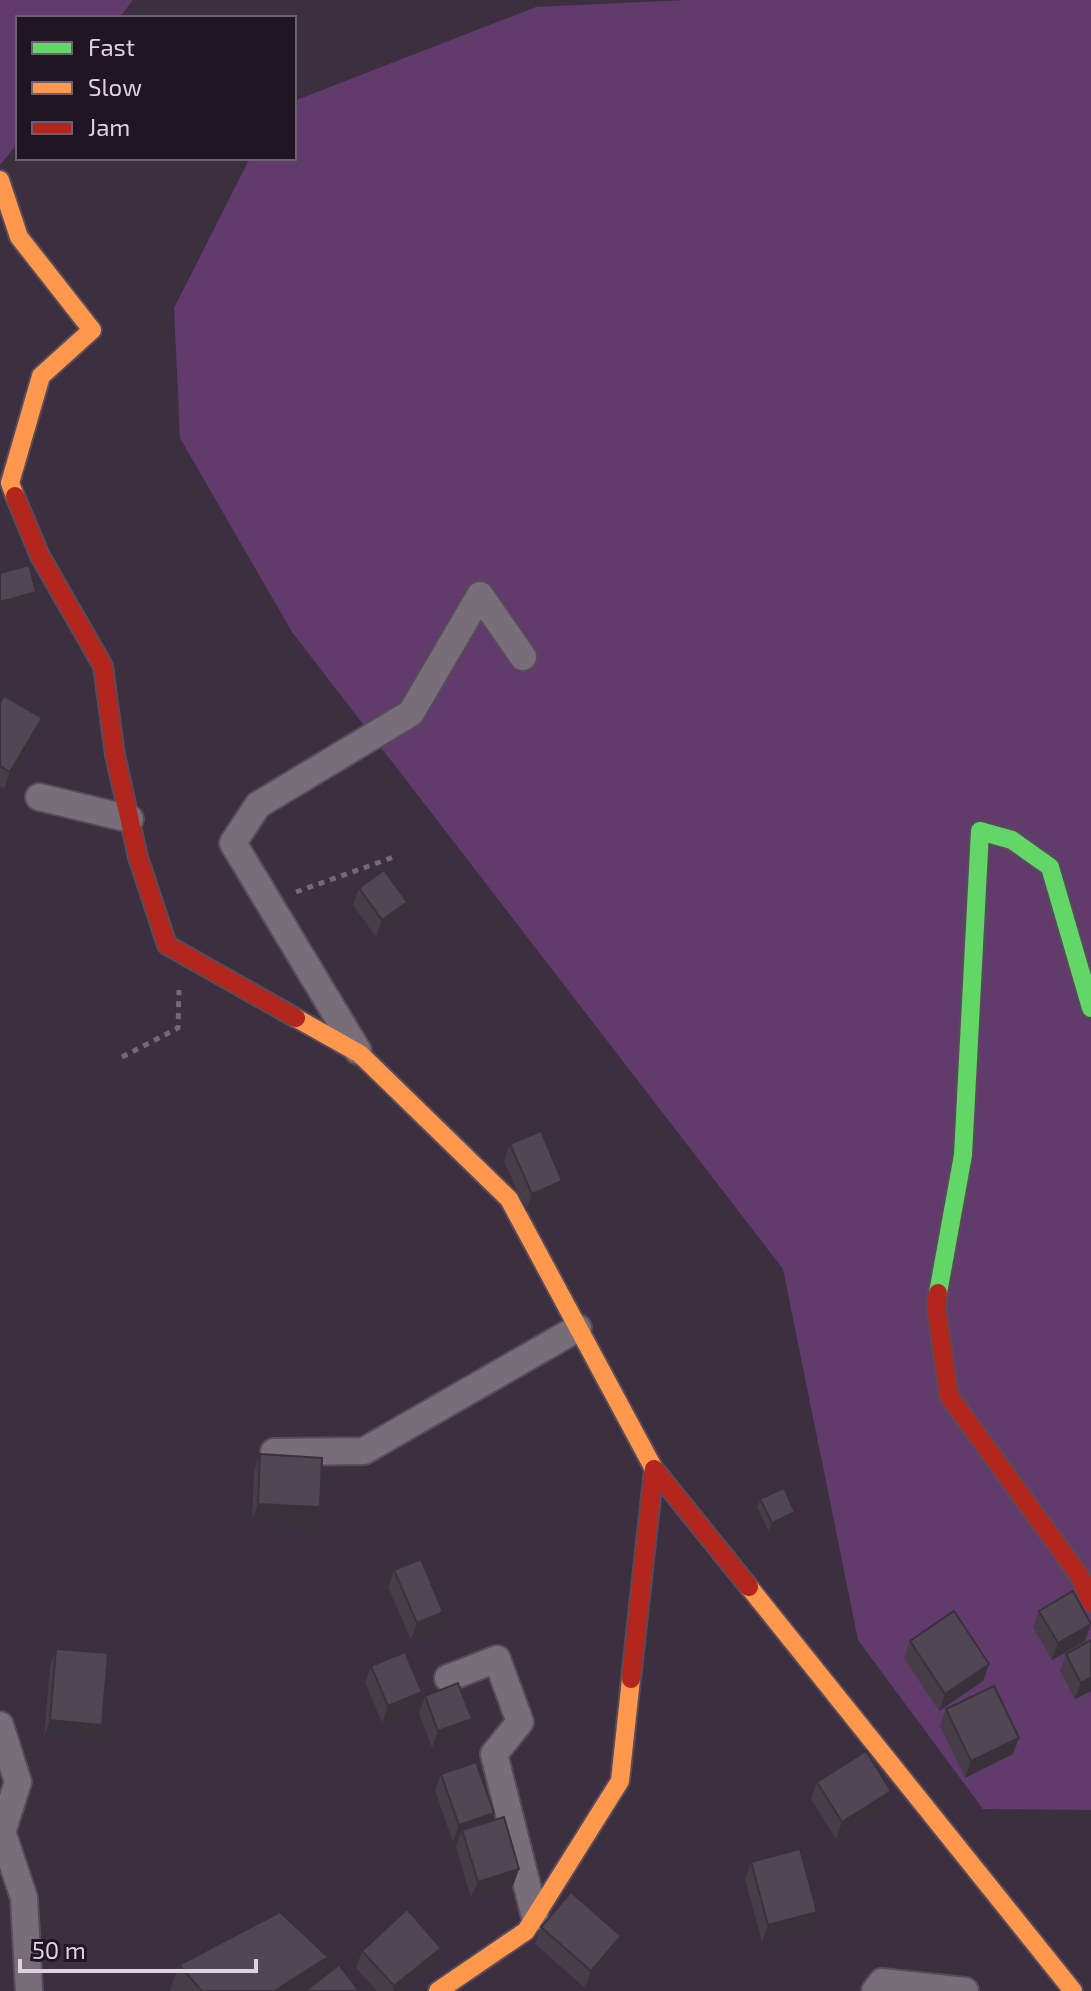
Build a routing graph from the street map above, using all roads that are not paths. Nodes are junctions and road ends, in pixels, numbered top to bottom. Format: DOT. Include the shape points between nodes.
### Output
graph roads {
  1 [pos="0,180"];
  2 [pos="523,657"];
  3 [pos="39,797"];
  4 [pos="130,819"];
  5 [pos="1091,1008"];
  6 [pos="360,1054"];
  7 [pos="578,1328"];
  8 [pos="274,1452"];
  9 [pos="654,1469"];
  10 [pos="1091,1602"];
  11 [pos="448,1678"];
  12 [pos="0,1725"];
  13 [pos="535,1917"];
  14 [pos="29,1991"];
  15 [pos="438,1991"];
  16 [pos="875,1991"];
  17 [pos="965,1991"];
  18 [pos="1073,1991"];
  1 -- 4 [label="street" via="19,237 92,330 41,376 10,483 40,556 103,666"];
  2 -- 6 [label="street" via="480,595 411,713 258,805 233,843"];
  3 -- 4 [label="street"];
  4 -- 6 [label="street" via="167,945"];
  5 -- 10 [label="street" via="1050,867 1012,840 980,831 963,1155 936,1306 949,1396 1079,1575"];
  6 -- 7 [label="street" via="509,1199"];
  7 -- 8 [label="street" via="364,1451"];
  7 -- 9 [label="street"];
  9 -- 13 [label="street" via="620,1781"];
  9 -- 18 [label="street"];
  11 -- 13 [label="street" via="497,1659 520,1722 494,1754"];
  12 -- 14 [label="street" via="18,1782 2,1832 24,1898"];
  13 -- 15 [label="street" via="526,1931"];
  16 -- 17 [label="street" via="882,1982"];
}
